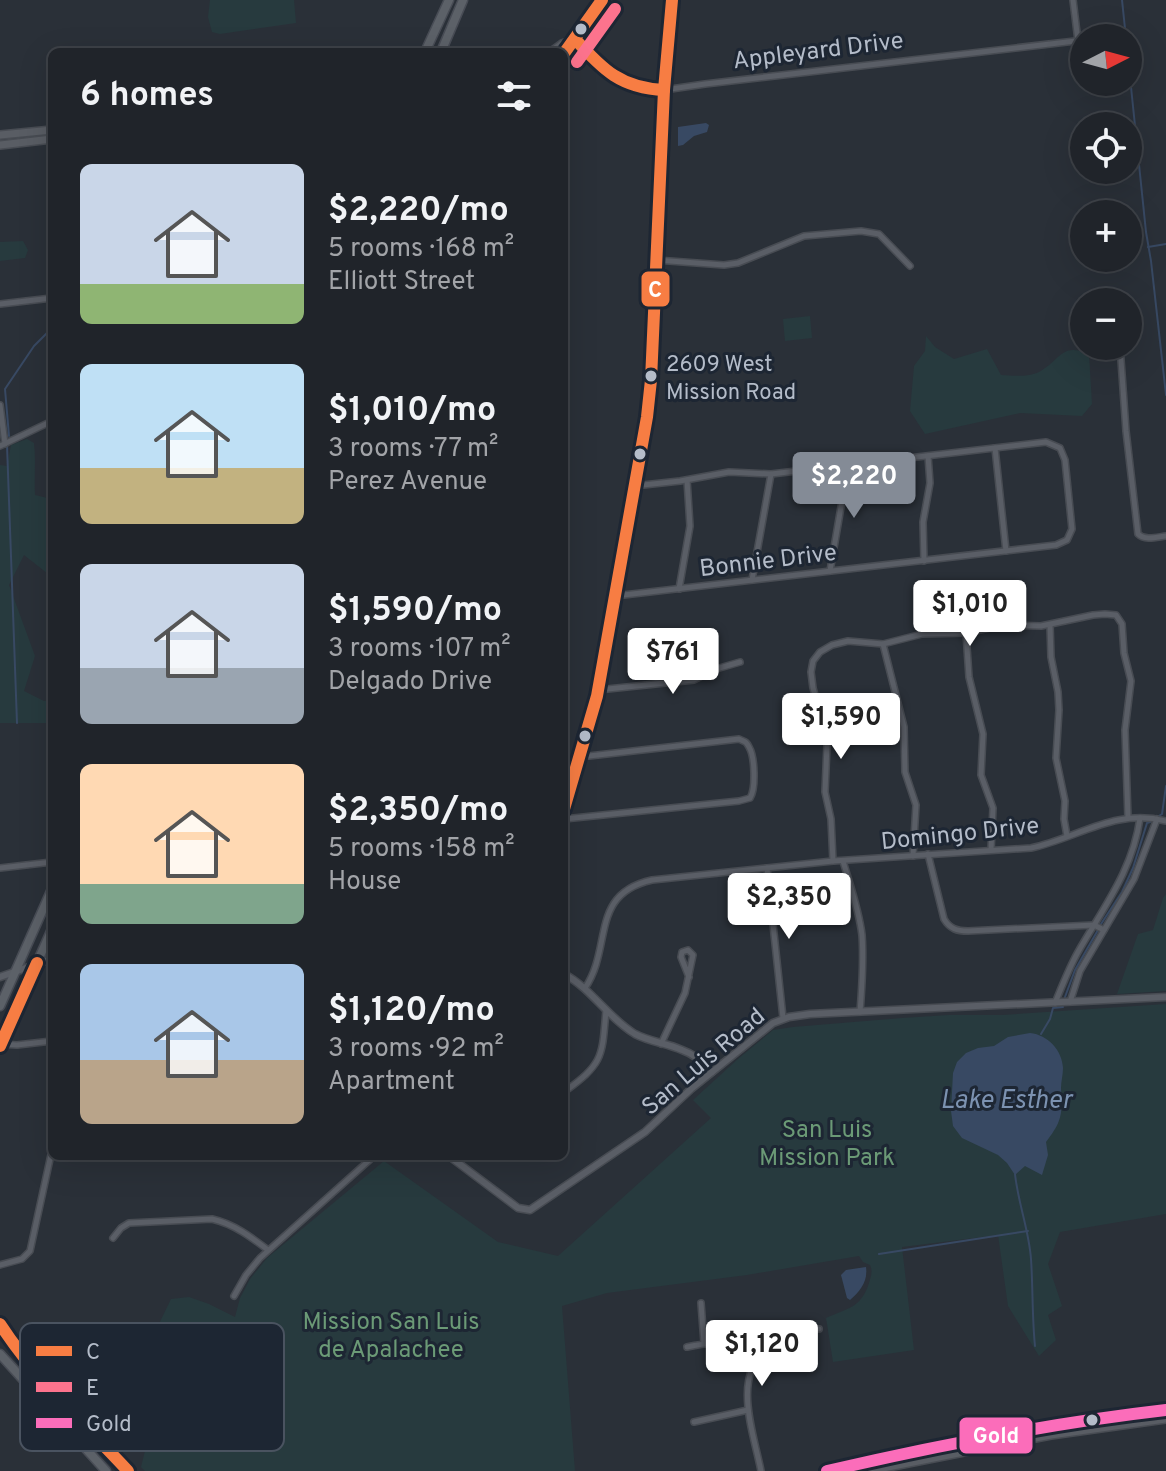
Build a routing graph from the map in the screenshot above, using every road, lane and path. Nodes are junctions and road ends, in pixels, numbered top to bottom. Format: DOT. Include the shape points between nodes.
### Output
graph roads {
  1 [pos="463,0"];
  2 [pos="602,0"];
  3 [pos="672,0"];
  4 [pos="1073,0"];
  5 [pos="448,1"];
  6 [pos="1078,24"];
  7 [pos="452,26"];
  8 [pos="575,39"];
  9 [pos="1070,41"];
  10 [pos="427,48"];
  11 [pos="443,48"];
  12 [pos="556,48"];
  13 [pos="568,48"];
  14 [pos="664,90"];
  15 [pos="48,130"];
  16 [pos="35,132"];
  17 [pos="0,135"];
  18 [pos="48,140"];
  19 [pos="36,141"];
  20 [pos="0,145"];
  21 [pos="656,260"];
  22 [pos="910,266"];
  23 [pos="48,298"];
  24 [pos="0,304"];
  25 [pos="1121,360"];
  26 [pos="0,405"];
  27 [pos="48,423"];
  28 [pos="3,445"];
  29 [pos="995,448"];
  30 [pos="928,456"];
  31 [pos="848,466"];
  32 [pos="771,474"];
  33 [pos="687,480"];
  34 [pos="634,486"];
  35 [pos="1166,536"];
  36 [pos="1006,551"];
  37 [pos="924,561"];
  38 [pos="830,571"];
  39 [pos="752,580"];
  40 [pos="679,589"];
  41 [pos="615,596"];
  42 [pos="1050,625"];
  43 [pos="966,633"];
  44 [pos="883,644"];
  45 [pos="740,662"];
  46 [pos="598,690"];
  47 [pos="581,755"];
  48 [pos="568,796"];
  49 [pos="1128,818"];
  50 [pos="1140,818"];
  51 [pos="568,819"];
  52 [pos="1157,819"];
  53 [pos="1166,821"];
  54 [pos="1067,836"];
  55 [pos="991,850"];
  56 [pos="928,854"];
  57 [pos="913,856"];
  58 [pos="833,861"];
  59 [pos="843,861"];
  60 [pos="48,862"];
  61 [pos="0,868"];
  62 [pos="767,868"];
  63 [pos="48,898"];
  64 [pos="1094,925"];
  65 [pos="1104,930"];
  66 [pos="48,943"];
  67 [pos="48,960"];
  68 [pos="37,963"];
  69 [pos="16,970"];
  70 [pos="0,977"];
  71 [pos="568,977"];
  72 [pos="689,977"];
  73 [pos="585,988"];
  74 [pos="1166,997"];
  75 [pos="1055,1003"];
  76 [pos="1070,1003"];
  77 [pos="0,1006"];
  78 [pos="606,1009"];
  79 [pos="860,1012"];
  80 [pos="783,1018"];
  81 [pos="48,1041"];
  82 [pos="661,1044"];
  83 [pos="1,1045"];
  84 [pos="712,1072"];
  85 [pos="568,1089"];
  86 [pos="50,1160"];
  87 [pos="369,1160"];
  88 [pos="454,1160"];
  89 [pos="113,1238"];
  90 [pos="268,1250"];
  91 [pos="0,1265"];
  92 [pos="234,1296"];
  93 [pos="701,1303"];
  94 [pos="0,1324"];
  95 [pos="819,1329"];
  96 [pos="0,1338"];
  97 [pos="704,1343"];
  98 [pos="13,1344"];
  99 [pos="687,1347"];
  100 [pos="20,1352"];
  101 [pos="0,1354"];
  102 [pos="758,1355"];
  103 [pos="20,1377"];
  104 [pos="748,1410"];
  105 [pos="1166,1410"];
  106 [pos="1145,1417"];
  107 [pos="1166,1419"];
  108 [pos="694,1422"];
  109 [pos="1068,1422"];
  110 [pos="1064,1432"];
  111 [pos="1003,1439"];
  112 [pos="88,1451"];
  113 [pos="109,1451"];
  114 [pos="921,1455"];
  115 [pos="106,1471"];
  116 [pos="128,1471"];
  117 [pos="761,1471"];
  118 [pos="827,1471"];
  119 [pos="868,1471"];
  1 -- 7 [label="main road"];
  2 -- 8 [label="main road"];
  3 -- 14 [label="street"];
  4 -- 6 [label="street"];
  5 -- 7 [label="main road"];
  5 -- 10 [label="main road"];
  7 -- 11 [label="main road"];
  8 -- 12 [label="main road"];
  8 -- 13 [label="main road"];
  8 -- 14 [label="street, Appleyard Drive" via="625,84"];
  9 -- 14 [label="street, Appleyard Drive"];
  14 -- 21 [label="street"];
  15 -- 16 [label="main road"];
  16 -- 17 [label="main road"];
  16 -- 19 [label="street"];
  18 -- 19 [label="main road"];
  19 -- 20 [label="main road"];
  21 -- 22 [label="street" via="724,265 804,236 862,231 879,234"];
  21 -- 34 [label="street" via="649,400"];
  23 -- 24 [label="street"];
  25 -- 35 [label="street" via="1139,536"];
  26 -- 28 [label="street"];
  27 -- 28 [label="street"];
  29 -- 30 [label="street"];
  29 -- 36 [label="street"];
  29 -- 36 [label="street, Bonnie Drive" via="1046,442 1060,448 1072,520 1067,540"];
  30 -- 31 [label="street"];
  30 -- 37 [label="street"];
  31 -- 32 [label="street"];
  31 -- 38 [label="street"];
  32 -- 33 [label="street" via="729,472"];
  32 -- 39 [label="street"];
  33 -- 34 [label="street"];
  33 -- 40 [label="street" via="690,526"];
  34 -- 41 [label="street"];
  36 -- 37 [label="street, Bonnie Drive"];
  37 -- 38 [label="street, Bonnie Drive"];
  38 -- 39 [label="street, Bonnie Drive"];
  39 -- 40 [label="street, Bonnie Drive"];
  40 -- 41 [label="street, Bonnie Drive"];
  41 -- 46 [label="street"];
  42 -- 43 [label="street" via="1003,625"];
  42 -- 49 [label="street" via="1093,615 1116,615 1122,624 1131,681 1125,730"];
  42 -- 54 [label="street" via="1059,710 1056,758"];
  43 -- 44 [label="street" via="922,634"];
  43 -- 55 [label="street" via="969,677 983,734 981,775 993,808"];
  44 -- 57 [label="street" via="904,727 905,772 916,805"];
  44 -- 58 [label="street" via="840,643 825,648 813,661 813,688 827,745 825,792"];
  45 -- 46 [label="street" via="694,680"];
  46 -- 47 [label="street"];
  47 -- 48 [label="street"];
  47 -- 51 [label="street" via="734,739 746,742 751,750 755,789 746,800"];
  49 -- 50 [label="street, Domingo Drive"];
  49 -- 54 [label="street, Domingo Drive"];
  50 -- 52 [label="street, Domingo Drive"];
  50 -- 64 [label="street" via="1125,872"];
  52 -- 53 [label="street, Domingo Drive"];
  52 -- 65 [label="street" via="1134,879"];
  54 -- 55 [label="street, Domingo Drive" via="1031,848"];
  55 -- 56 [label="street, Domingo Drive"];
  56 -- 57 [label="street, Domingo Drive"];
  56 -- 64 [label="street" via="949,927 968,931"];
  57 -- 59 [label="street, Domingo Drive"];
  58 -- 59 [label="street, Domingo Drive"];
  58 -- 62 [label="street, Domingo Drive"];
  59 -- 79 [label="street" via="862,936"];
  60 -- 61 [label="street"];
  62 -- 73 [label="street, Domingo Drive" via="652,880 624,890 609,911"];
  62 -- 80 [label="street"];
  63 -- 69 [label="main road"];
  64 -- 65 [label="street"];
  64 -- 75 [label="street"];
  65 -- 76 [label="street" via="1080,971"];
  66 -- 68 [label="main road"];
  67 -- 68 [label="street"];
  68 -- 69 [label="street"];
  68 -- 83 [label="main road"];
  69 -- 70 [label="street"];
  69 -- 77 [label="main road"];
  71 -- 73 [label="street"];
  72 -- 82 [label="street"];
  73 -- 78 [label="street"];
  74 -- 76 [label="street, San Luis Road"];
  75 -- 76 [label="street, San Luis Road"];
  75 -- 79 [label="street, San Luis Road"];
  78 -- 82 [label="street" via="632,1032"];
  78 -- 85 [label="street" via="598,1060"];
  79 -- 80 [label="street, San Luis Road"];
  80 -- 84 [label="street, San Luis Road"];
  81 -- 83 [label="street"];
  82 -- 84 [label="street" via="687,1052"];
  84 -- 88 [label="street, San Luis Road" via="645,1132 530,1210 518,1208"];
  86 -- 91 [label="street" via="30,1251"];
  87 -- 90 [label="street"];
  89 -- 90 [label="street" via="129,1223 212,1219"];
  90 -- 92 [label="street"];
  93 -- 97 [label="street"];
  94 -- 98 [label="main road"];
  95 -- 102 [label="street" via="789,1332"];
  96 -- 98 [label="main road"];
  97 -- 99 [label="street"];
  97 -- 102 [label="street" via="735,1345"];
  98 -- 100 [label="main road"];
  101 -- 103 [label="main road"];
  102 -- 104 [label="street" via="747,1383"];
  104 -- 108 [label="street"];
  104 -- 117 [label="street"];
  105 -- 106 [label="main road"];
  106 -- 107 [label="main road"];
  106 -- 109 [label="main road"];
  106 -- 110 [label="main road"];
  109 -- 110 [label="main road"];
  109 -- 111 [label="main road"];
  110 -- 111 [label="main road"];
  111 -- 114 [label="main road"];
  112 -- 115 [label="main road"];
  113 -- 116 [label="main road"];
  114 -- 118 [label="main road"];
  114 -- 119 [label="main road"];
}
